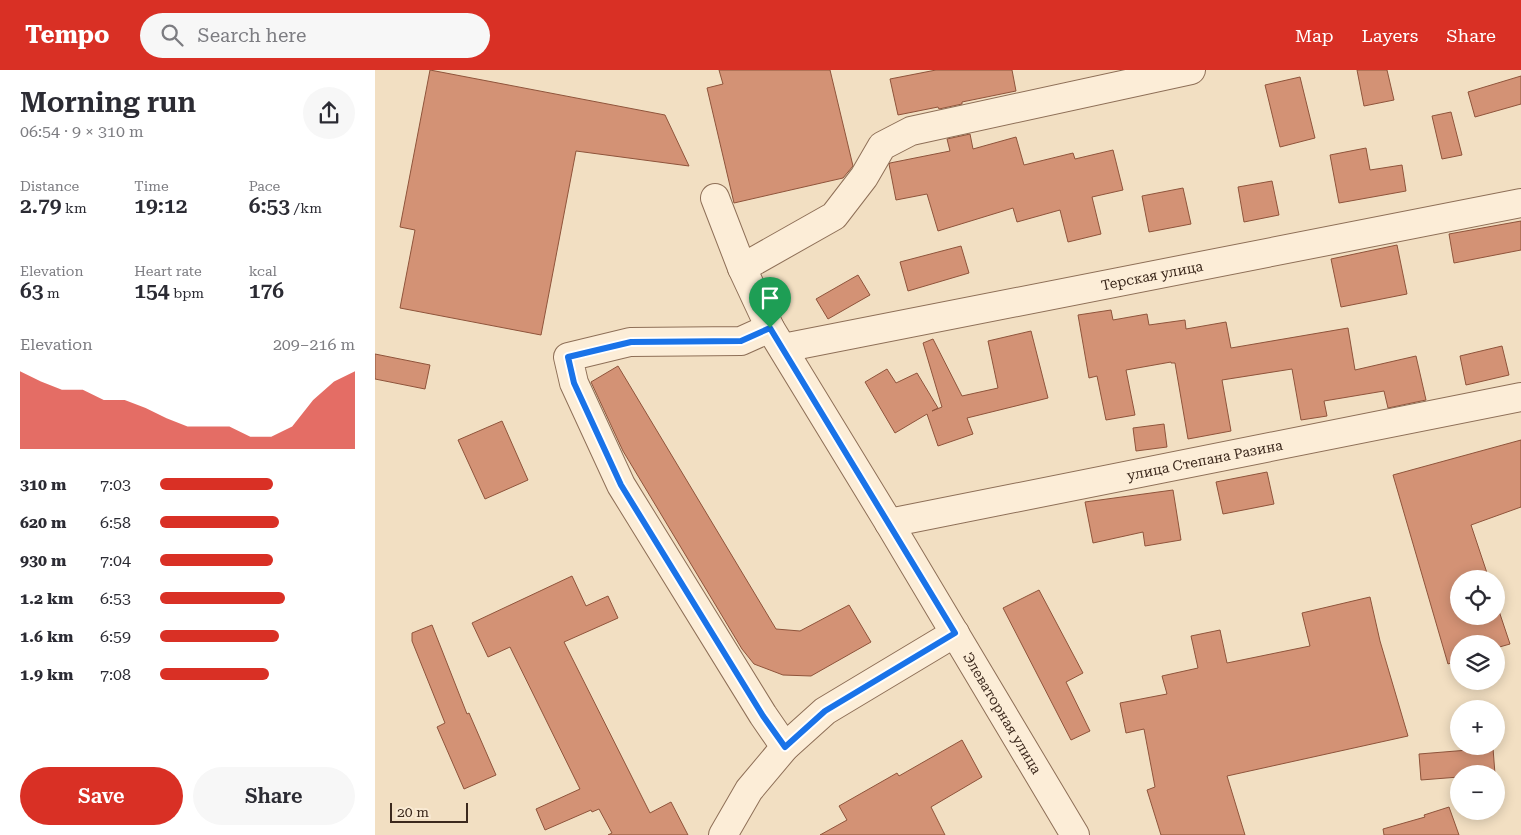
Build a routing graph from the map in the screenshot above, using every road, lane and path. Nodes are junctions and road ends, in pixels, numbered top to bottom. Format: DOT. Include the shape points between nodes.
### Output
graph roads {
  1 [pos="1191,70"];
  2 [pos="715,198"];
  3 [pos="1521,202"];
  4 [pos="742,268"];
  5 [pos="777,338"];
  6 [pos="1521,397"];
  7 [pos="889,523"];
  8 [pos="955,633"];
  9 [pos="785,747"];
  10 [pos="1066,832"];
  11 [pos="723,835"];
  1 -- 4 [label="street" via="911,131 882,146 864,177 834,216"];
  2 -- 4 [label="street, Элеваторная улица"];
  3 -- 5 [label="street, Терская улица"];
  4 -- 5 [label="street, Элеваторная улица"];
  5 -- 7 [label="street, Элеваторная улица"];
  5 -- 9 [label="street, Терская улица" via="631,342 568,357 574,383 621,485"];
  6 -- 7 [label="street, улица Степана Разина"];
  7 -- 8 [label="street, Элеваторная улица"];
  8 -- 9 [label="street" via="825,711"];
  8 -- 10 [label="street, Элеваторная улица"];
  9 -- 11 [label="street" via="749,790"];
}
